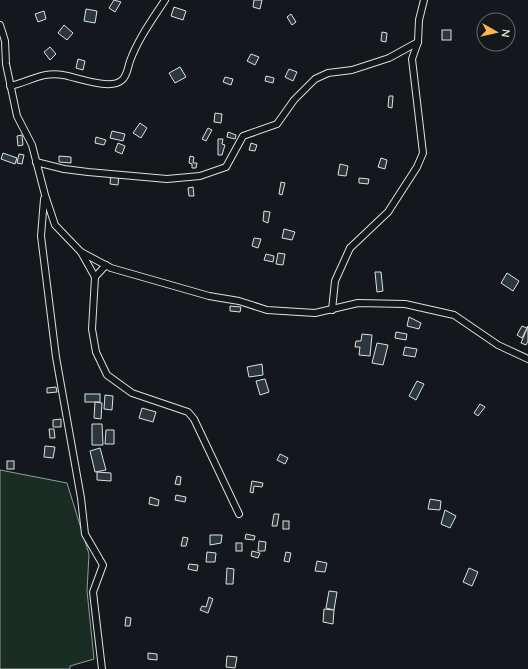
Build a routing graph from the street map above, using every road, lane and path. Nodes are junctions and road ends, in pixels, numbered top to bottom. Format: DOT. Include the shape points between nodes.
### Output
graph roads {
  1 [pos="165,0"];
  2 [pos="424,0"];
  3 [pos="0,25"];
  4 [pos="418,42"];
  5 [pos="10,86"];
  6 [pos="36,162"];
  7 [pos="45,195"];
  8 [pos="81,252"];
  9 [pos="106,265"];
  10 [pos="95,277"];
  11 [pos="332,310"];
  12 [pos="528,359"];
  13 [pos="239,514"];
  14 [pos="102,669"];
  1 -- 5 [label="street" via="136,44 122,81 116,84 101,84 50,73"];
  2 -- 4 [label="street" via="419,20"];
  3 -- 5 [label="street" via="5,41"];
  4 -- 6 [label="street" via="389,58 352,70 328,73 315,79 294,100 277,124 243,136 226,167 200,176 168,179 111,175 64,169"];
  4 -- 11 [label="street" via="412,59 423,153 418,167 388,212 350,248 335,281"];
  5 -- 6 [label="street" via="17,116 32,145"];
  6 -- 7 [label="street"];
  7 -- 8 [label="street" via="55,225"];
  7 -- 14 [label="street" via="41,236 56,358 86,534 103,565 94,592"];
  8 -- 9 [label="street"];
  8 -- 10 [label="street"];
  9 -- 10 [label="street"];
  9 -- 11 [label="street" via="175,287 267,310 316,314"];
  10 -- 13 [label="street" via="92,329 96,352 107,375 132,393 188,412 194,419"];
  11 -- 12 [label="street" via="358,303 405,304 454,315 498,345"];
}
